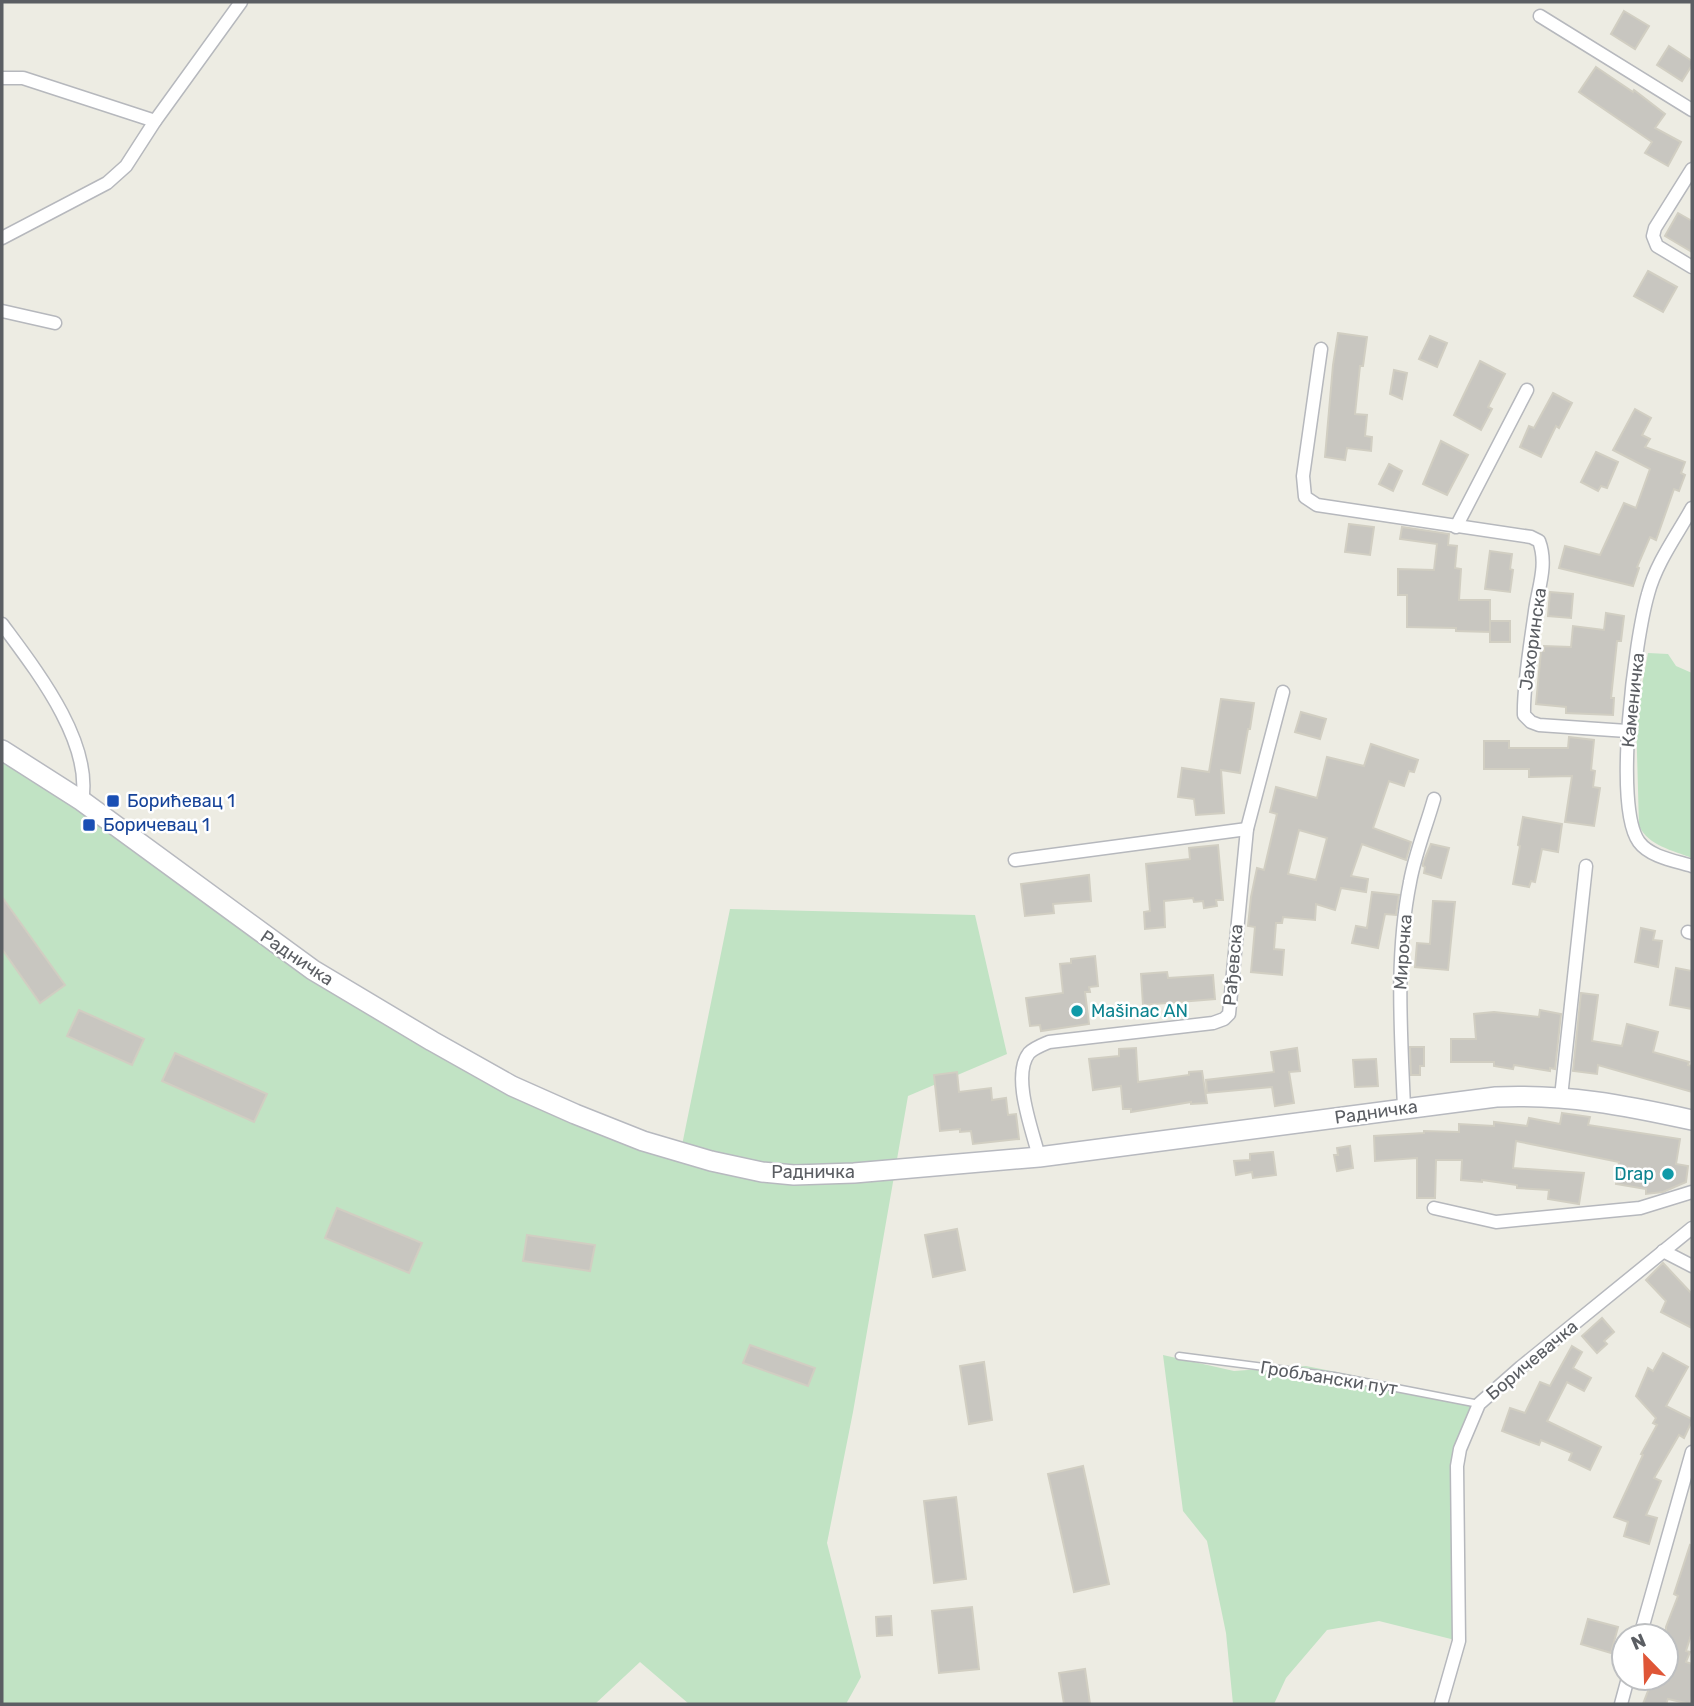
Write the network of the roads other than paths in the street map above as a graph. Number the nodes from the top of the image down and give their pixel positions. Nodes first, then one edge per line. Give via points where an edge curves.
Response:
1 (241, 2) edge
2 (1541, 16) dead end
3 (2, 78) edge
4 (1692, 110) edge
5 (155, 121) junction
6 (1692, 169) edge
7 (2, 238) edge
8 (1692, 267) edge
9 (2, 311) edge
10 (55, 323) dead end
11 (1321, 349) dead end
12 (1527, 390) dead end
13 (1692, 508) edge
14 (1456, 527) junction
15 (2, 624) edge
16 (1283, 692) dead end
17 (1627, 731) junction
18 (2, 750) edge
19 (1434, 799) dead end
20 (82, 801) junction
21 (1247, 829) junction
22 (1015, 860) dead end
23 (1586, 866) dead end
24 (1692, 866) edge
25 (1561, 1097) junction
26 (1404, 1108) junction
27 (1692, 1120) edge
28 (1039, 1157) junction
29 (1692, 1192) edge
30 (1434, 1209) dead end
31 (1692, 1228) edge
32 (1663, 1251) junction
33 (1692, 1266) edge
34 (1179, 1356) dead end
35 (1479, 1404) junction
36 (1692, 1452) edge
37 (1644, 1622) edge
38 (1441, 1704) edge

1 - 5 street
2 - 4 street
3 - 5 street via 23,78
5 - 7 street via 126,166 107,183
6 - 8 street via 1653,236 1657,246
9 - 10 street
11 - 14 street, Јахоринска via 1303,476 1305,496 1317,505
12 - 14 street
13 - 17 street, Каменичка via 1648,591
14 - 17 street, Јахоринска via 1531,537 1541,546 1544,555 1524,709 1528,720 1539,725
15 - 20 street via 39,674 72,734 85,775
16 - 21 street, Рађевска
17 - 24 street, Каменичка via 1632,829 1646,850
18 - 20 street, Радничка
19 - 26 street, Мирочка via 1412,874 1405,919 1400,1003
20 - 28 street, Радничка via 339,986 512,1086 611,1130 711,1161 794,1175
21 - 22 street
21 - 28 street, Рађевска via 1229,1014 1213,1023 1049,1042 1028,1054 1023,1077 1026,1108
23 - 25 street
25 - 26 street, Радничка via 1496,1097
25 - 27 street, Радничка
26 - 28 street, Радничка
29 - 30 street via 1640,1208 1496,1222
31 - 32 street, Боричевачка
32 - 33 street
32 - 35 street, Боричевачка
34 - 35 lane, Гробљански пут via 1334,1376
35 - 38 street, Боричевачка via 1457,1466 1459,1641
36 - 37 street

